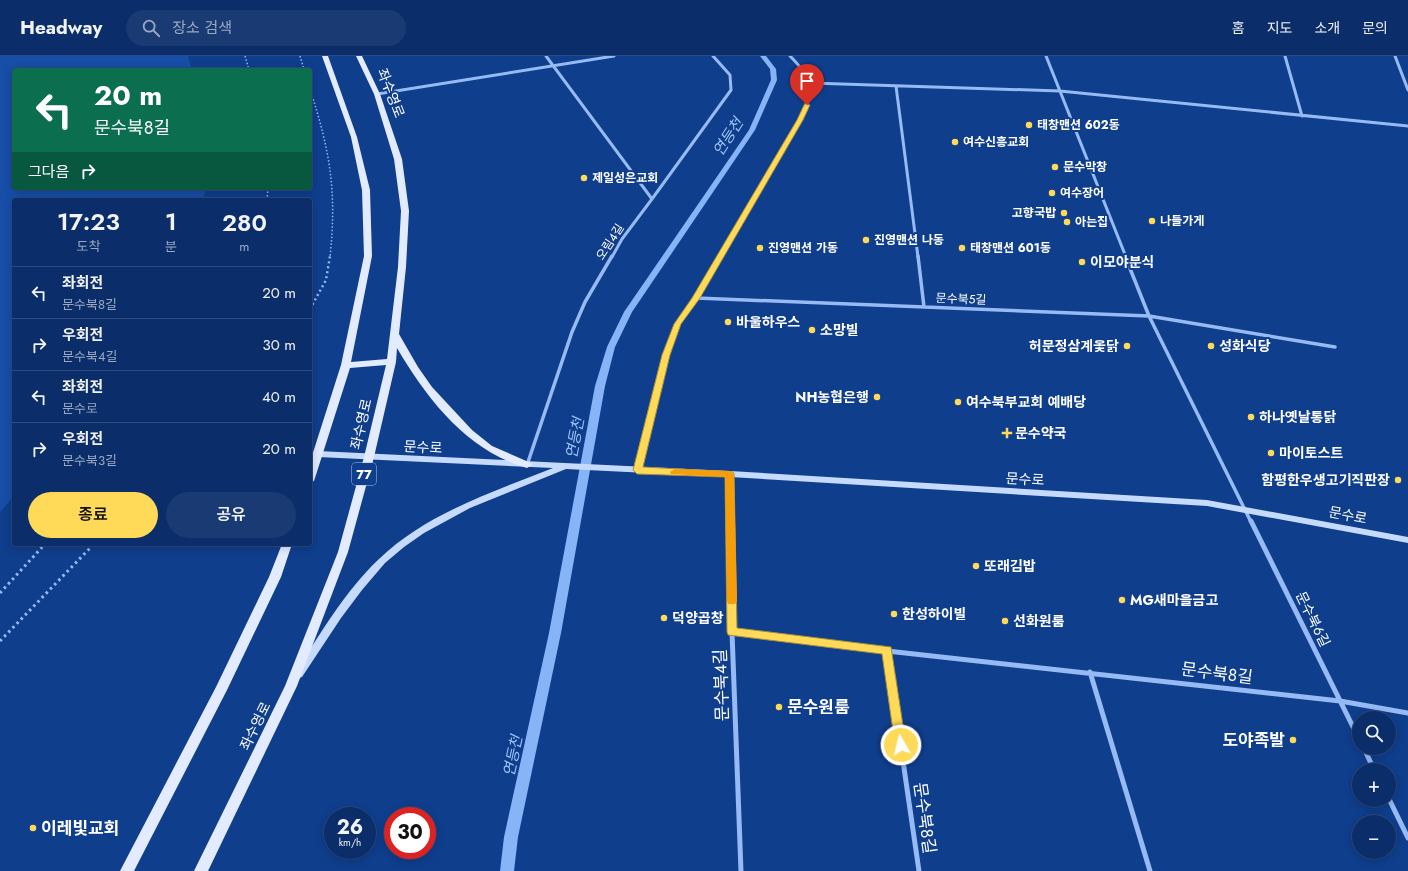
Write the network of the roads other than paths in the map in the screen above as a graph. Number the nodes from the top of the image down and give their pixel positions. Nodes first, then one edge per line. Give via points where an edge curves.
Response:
1 (325, 56) edge
2 (359, 56) edge
3 (546, 56) edge
4 (614, 56) edge
5 (713, 56) edge
6 (790, 56) edge
7 (1046, 56) edge
8 (1285, 56) edge
9 (1395, 56) edge
10 (554, 66) junction
11 (811, 83) junction
12 (896, 86) junction
13 (1408, 90) edge
14 (1060, 91) junction
15 (377, 94) junction
16 (1302, 116) junction
17 (1408, 126) edge
18 (652, 199) junction
19 (696, 298) junction
20 (924, 307) junction
21 (1150, 316) junction
22 (394, 334) junction
23 (1335, 347) dead end
24 (391, 362) junction
25 (346, 365) junction
26 (318, 454) junction
27 (369, 457) junction
28 (527, 465) junction
29 (565, 467) junction
30 (637, 470) junction
31 (312, 472) edge
32 (730, 474) junction
33 (1244, 509) junction
34 (1408, 540) edge
35 (286, 546) edge
36 (732, 632) junction
37 (887, 651) junction
38 (1090, 672) junction
39 (291, 686) junction
40 (1340, 701) junction
41 (1408, 713) edge
42 (1352, 725) edge
43 (1392, 807) edge
44 (1408, 838) edge
45 (127, 871) edge
46 (201, 871) edge
47 (741, 871) edge
48 (919, 871) edge
49 (1150, 871) edge

1 - 25 main road via 354,137 366,190 368,256
2 - 15 main road, 좌수영로 / 77
3 - 10 street
4 - 10 street
5 - 18 street, 오림4길 via 730,75 731,90
6 - 11 street via 807,73
7 - 14 street
8 - 16 street
9 - 13 street
10 - 15 street
10 - 18 street
11 - 12 street
11 - 19 street via 811,96 800,120
12 - 14 street
12 - 20 street, 문수북5길
14 - 16 street
14 - 21 street
15 - 22 main road, 좌수영로 / 77 via 398,159 405,211
16 - 17 street
18 - 28 street, 오림4길 via 622,239 585,302 572,332
19 - 20 street
19 - 30 street via 671,339
20 - 21 street, 문수북5길
21 - 23 street, 문수북5길
21 - 33 street
22 - 24 main road, 좌수영로 / 77
22 - 28 main road via 420,378 434,396 477,440 499,454
24 - 25 main road
24 - 27 main road, 좌수영로 / 77
25 - 26 main road
26 - 27 street, 문수로
26 - 31 main road
27 - 28 street, 문수로
27 - 39 main road, 좌수영로 / 77 via 343,552
28 - 29 street, 문수로
29 - 30 street, 문수로
29 - 39 street via 465,508 406,541 363,581
30 - 32 street, 문수로
32 - 33 street, 문수로 via 1207,503
32 - 36 street, 문수북4길
33 - 34 street, 문수로
33 - 40 street, 문수북6길
35 - 45 main road via 275,577 224,683
36 - 37 street, 문수북8길
36 - 47 street, 문수북4길
37 - 38 street, 문수북8길
37 - 48 street, 문수북8길
38 - 40 street, 문수북8길
38 - 49 street
39 - 46 main road, 좌수영로 / 77
40 - 41 street, 문수북8길
40 - 42 street, 문수북6길
43 - 44 street

